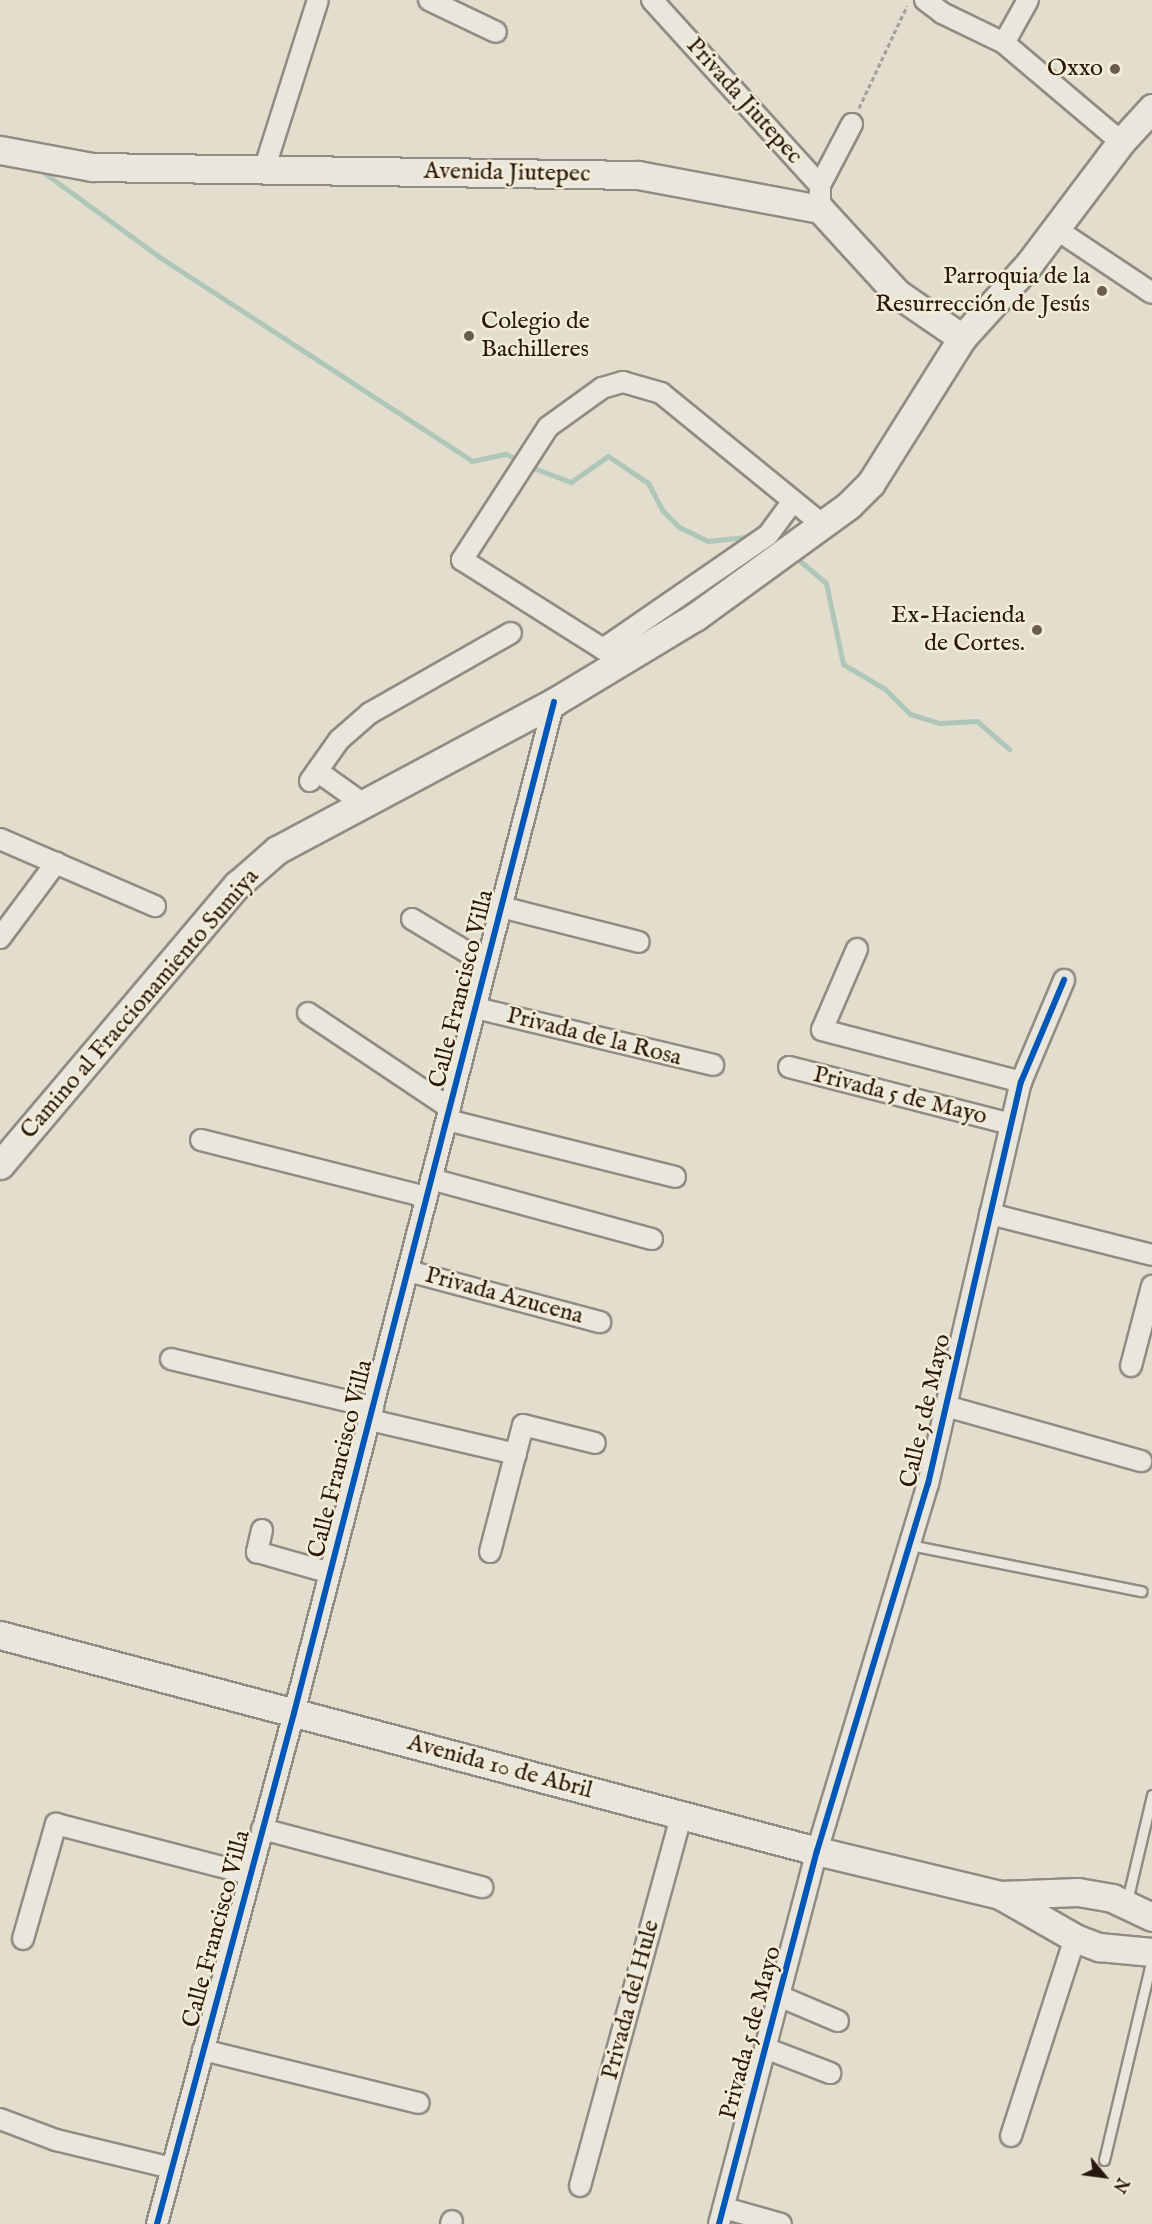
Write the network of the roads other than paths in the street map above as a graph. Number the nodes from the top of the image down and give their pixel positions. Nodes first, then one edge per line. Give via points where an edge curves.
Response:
1 (318, 0) edge
2 (429, 0) edge
3 (652, 0) edge
4 (925, 0) edge
5 (1028, 0) edge
6 (496, 32) dead end
7 (1004, 43) junction
8 (1152, 108) edge
9 (852, 124) road end
10 (0, 140) edge
11 (1121, 142) junction
12 (11, 153) edge
13 (264, 170) junction
14 (820, 197) junction
15 (1056, 229) junction
16 (1152, 293) edge
17 (962, 338) junction
18 (793, 501) junction
19 (823, 525) junction
20 (511, 633) dead end
21 (554, 702) junction
22 (362, 803) junction
23 (0, 840) edge
24 (56, 863) junction
25 (155, 906) dead end
26 (501, 908) junction
27 (411, 919) dead end
28 (0, 938) edge
29 (639, 942) dead end
30 (857, 949) dead end
31 (487, 964) junction
32 (1064, 980) dead end
33 (476, 1008) junction
34 (308, 1013) dead end
35 (713, 1065) dead end
36 (789, 1067) dead end
37 (1021, 1082) junction
38 (448, 1114) junction
39 (1011, 1124) junction
40 (201, 1140) dead end
41 (0, 1165) edge
42 (675, 1177) dead end
43 (429, 1188) junction
44 (990, 1214) junction
45 (652, 1239) dead end
46 (1152, 1255) edge
47 (408, 1271) junction
48 (1152, 1286) edge
49 (600, 1322) dead end
50 (171, 1359) dead end
51 (1131, 1365) dead end
52 (946, 1406) junction
53 (371, 1414) junction
54 (596, 1443) dead end
55 (516, 1454) junction
56 (1141, 1461) dead end
57 (262, 1530) dead end
58 (910, 1545) junction
59 (490, 1552) dead end
60 (330, 1573) junction
61 (1141, 1591) dead end
62 (0, 1635) edge
63 (294, 1713) junction
64 (1152, 1795) edge
65 (682, 1814) junction
66 (262, 1829) junction
67 (817, 1851) junction
68 (250, 1874) junction
69 (482, 1887) dead end
70 (1078, 1892) junction
71 (1000, 1895) junction
72 (1139, 1911) edge
73 (1071, 1937) junction
74 (23, 1940) dead end
75 (1146, 1954) edge
76 (779, 1996) junction
77 (838, 2020) dead end
78 (765, 2048) junction
79 (203, 2050) junction
80 (830, 2073) dead end
81 (419, 2103) dead end
82 (0, 2119) edge
83 (1011, 2136) dead end
84 (1104, 2160) dead end
85 (172, 2168) junction
86 (580, 2186) dead end
87 (722, 2216) edge
88 (157, 2224) edge
89 (781, 2224) edge

1 - 13 street
2 - 6 street
3 - 14 street, Privada Jiutepec
4 - 7 street via 942,13
5 - 7 street
7 - 11 street
8 - 11 street, Camino al Fraccionamiento Sumiya
9 - 14 street
10 - 12 street
11 - 15 street, Camino al Fraccionamiento Sumiya
12 - 13 street, Avenida Jiutepec via 92,167
13 - 14 street, Avenida Jiutepec via 638,175
14 - 17 street via 898,294
15 - 16 street
15 - 17 street, Camino al Fraccionamiento Sumiya
17 - 19 street, Camino al Fraccionamiento Sumiya via 872,483
18 - 18 street via 768,536 603,648 462,560 548,427 602,388 623,382 661,393
18 - 19 street
19 - 21 street, Camino al Fraccionamiento Sumiya via 695,617
20 - 22 street via 370,713 339,740 313,776
21 - 22 street, Camino al Fraccionamiento Sumiya
21 - 26 street, Calle Francisco Villa
22 - 41 street, Camino al Fraccionamiento Sumiya via 277,850 237,885
23 - 24 street
24 - 25 street
24 - 28 street
26 - 29 street
26 - 31 street, Calle Francisco Villa
27 - 31 street
30 - 37 street, Privada 5 de Mayo via 822,1030
31 - 33 street, Calle Francisco Villa
32 - 37 street, Calle 5 de Mayo
33 - 35 street, Privada de la Rosa
33 - 38 street, Calle Francisco Villa
34 - 38 street
36 - 39 street, Privada 5 de Mayo
37 - 39 street, Calle 5 de Mayo
38 - 42 street
38 - 43 street, Calle Francisco Villa
39 - 44 street, Calle 5 de Mayo
40 - 43 street
43 - 45 street
43 - 47 street, Calle Francisco Villa
44 - 46 street
44 - 52 street, Calle 5 de Mayo
47 - 49 street, Privada Azucena
47 - 53 street, Calle Francisco Villa
48 - 51 street
50 - 53 street
52 - 56 street
52 - 58 street, Calle 5 de Mayo
53 - 55 street
53 - 60 street, Calle Francisco Villa
54 - 55 street via 523,1425
55 - 59 street
57 - 60 street via 257,1552
58 - 61 lane
58 - 67 street, Calle 5 de Mayo
60 - 63 street, Calle Francisco Villa
62 - 63 street, Avenida 10 de Abril
63 - 65 street, Avenida 10 de Abril
63 - 66 street, Calle Francisco Villa
64 - 72 lane
65 - 67 street, Avenida 10 de Abril
65 - 86 street, Privada del Hule
66 - 68 street, Calle Francisco Villa
66 - 69 street
67 - 71 street, Avenida 10 de Abril
67 - 76 street, Privada 5 de Mayo
68 - 74 street via 56,1824
68 - 79 street, Calle Francisco Villa
70 - 71 street, Avenida 10 de Abril
70 - 72 street, Avenida 10 de Abril
70 - 73 street via 1067,1913
71 - 73 street, Avenida 10 de Abril
72 - 75 street
73 - 75 street, Avenida 10 de Abril
73 - 83 street
75 - 84 lane
76 - 77 street
76 - 78 street, Privada 5 de Mayo
78 - 80 street
78 - 87 street, Privada 5 de Mayo
79 - 81 street
79 - 85 street, Calle Francisco Villa
82 - 85 street via 56,2140
85 - 88 street, Calle Francisco Villa
87 - 89 street

